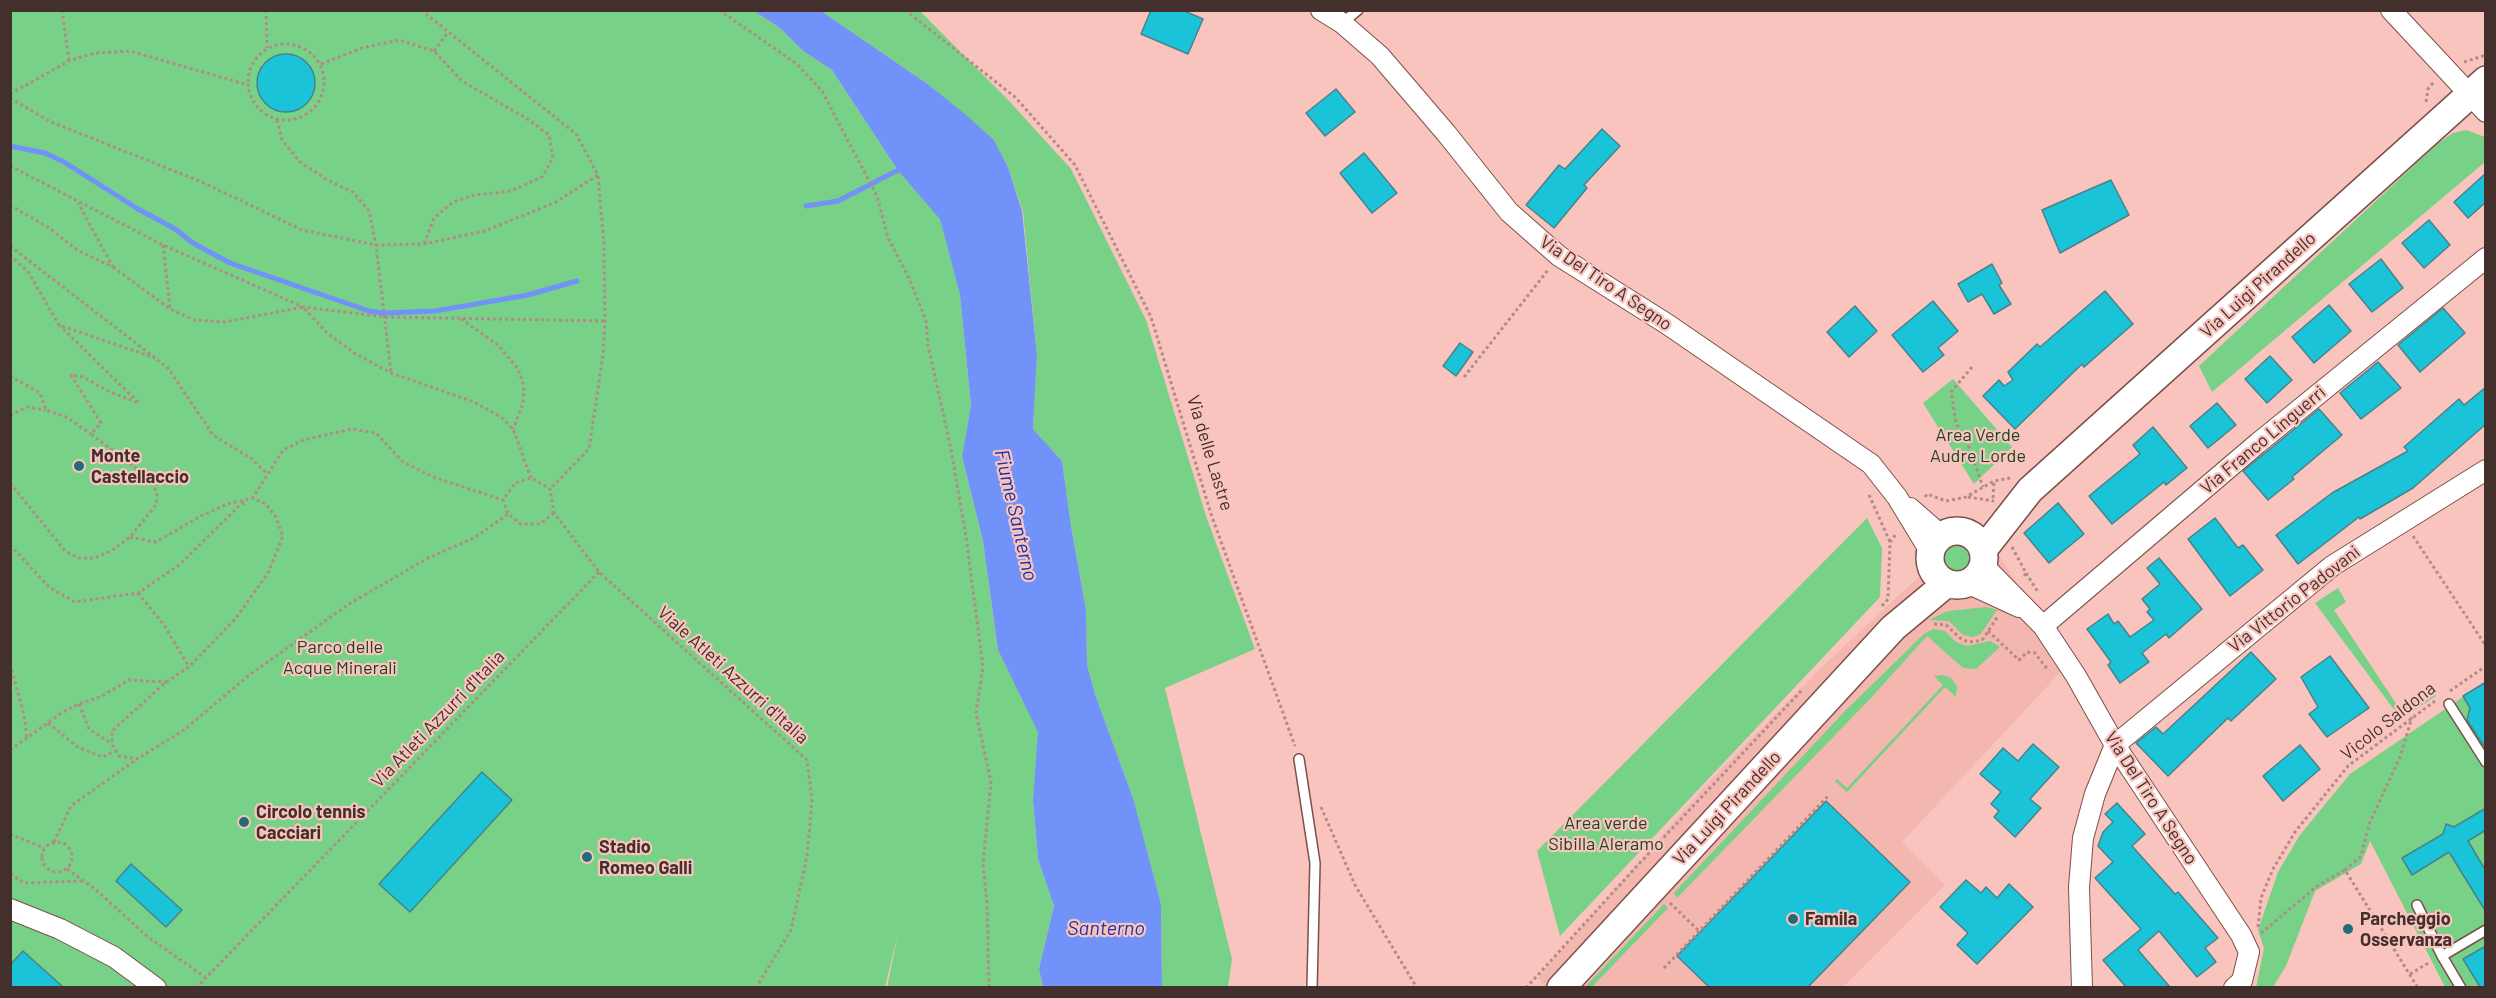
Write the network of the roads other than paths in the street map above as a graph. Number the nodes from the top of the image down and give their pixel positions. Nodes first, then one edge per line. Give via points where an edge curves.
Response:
1 (1321, 10) edge
2 (1358, 10) edge
3 (2391, 10) edge
4 (1342, 23) junction
5 (2480, 95) edge
6 (2486, 258) edge
7 (2486, 470) edge
8 (1956, 559) junction
9 (2037, 619) junction
10 (2449, 704) dead end
11 (2115, 745) junction
12 (1299, 759) road end
13 (2486, 762) edge
14 (2417, 905) dead end
15 (10, 909) edge
16 (2486, 930) edge
17 (2442, 956) junction
18 (156, 987) edge
19 (1312, 987) edge
20 (1561, 987) edge
21 (2082, 987) edge
22 (2234, 987) edge
23 (2461, 987) edge

1 - 4 street, Via Del Tiro A Segno
2 - 4 lane
3 - 5 street
4 - 8 street, Via Del Tiro A Segno via 1380,56 1509,212 1559,256 1667,324 1871,464
5 - 8 street, Via Luigi Pirandello
6 - 9 street, Via Franco Linguerri
7 - 11 street, Via Vittorio Padovani via 2332,566
8 - 9 street, Via Del Tiro A Segno
8 - 9 street, Via Del Tiro A Segno via 2007,602
8 - 20 street, Via Luigi Pirandello
9 - 11 street, Via Del Tiro A Segno via 2076,676
10 - 13 lane
11 - 21 street via 2083,838 2079,887
11 - 22 street, Via Del Tiro A Segno via 2241,935 2249,952 2242,981
12 - 19 lane via 1315,863
14 - 17 lane
15 - 18 street via 114,957
16 - 17 lane
17 - 23 lane

